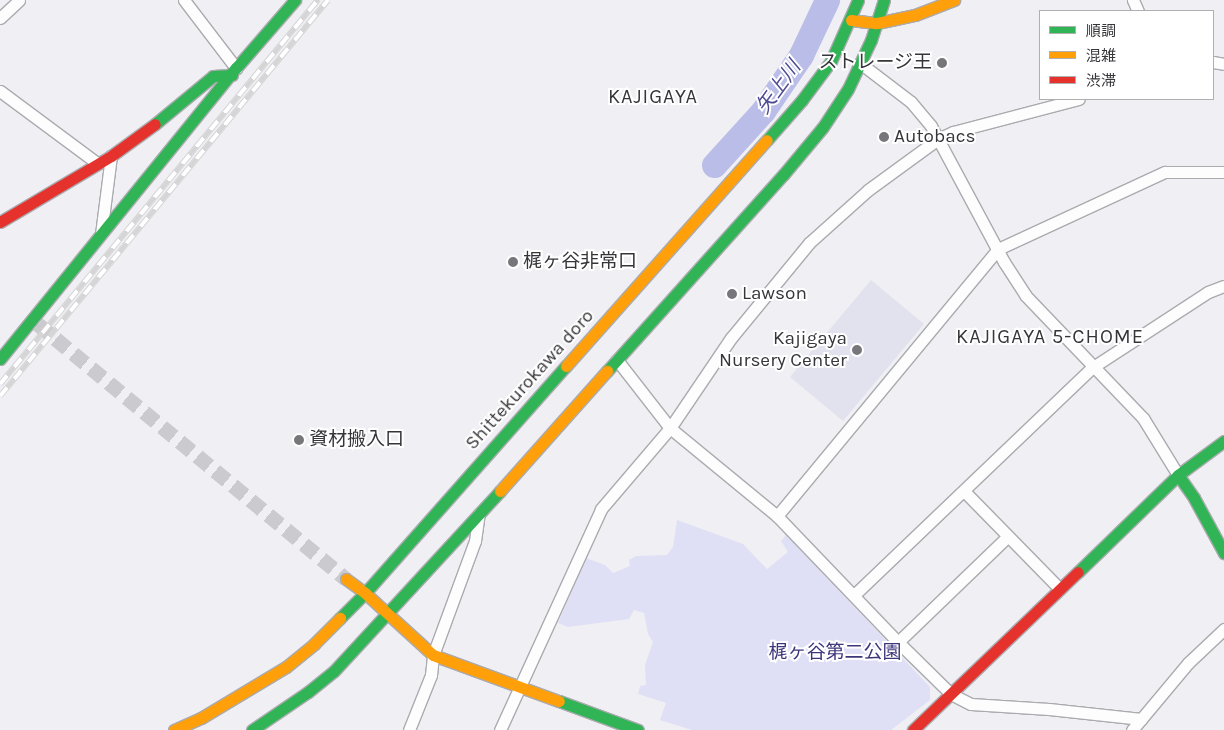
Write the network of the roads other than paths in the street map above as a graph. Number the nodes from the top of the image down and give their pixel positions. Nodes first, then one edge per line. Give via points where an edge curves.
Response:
1 (19, 0) edge
2 (184, 0) edge
3 (296, 0) edge
4 (858, 0) edge
5 (884, 0) edge
6 (954, 0) edge
7 (0, 18) edge
8 (851, 20) junction
9 (877, 24) junction
10 (860, 64) junction
11 (234, 72) junction
12 (0, 91) edge
13 (1075, 100) edge
14 (938, 139) junction
15 (110, 156) junction
16 (97, 163) junction
17 (1224, 172) edge
18 (0, 222) edge
19 (101, 237) junction
20 (998, 249) junction
21 (1224, 286) edge
22 (0, 359) edge
23 (617, 360) junction
24 (1093, 367) junction
25 (670, 428) junction
26 (1224, 441) edge
27 (1178, 475) junction
28 (964, 491) junction
29 (480, 513) junction
30 (777, 516) junction
31 (1007, 537) junction
32 (1224, 553) edge
33 (346, 579) tunnel mouth
34 (1059, 588) junction
35 (365, 593) junction
36 (854, 595) junction
37 (388, 614) junction
38 (1224, 629) edge
39 (898, 642) junction
40 (434, 655) junction
41 (518, 687) junction
42 (951, 694) junction
43 (1141, 719) junction
44 (174, 730) edge
45 (252, 730) edge
46 (409, 730) edge
47 (500, 730) edge
48 (638, 730) edge
49 (913, 730) edge
50 (1132, 730) edge

1 - 7 street
2 - 11 street
3 - 11 main road
4 - 8 main road, Shittekurokawa doro
5 - 9 main road
6 - 9 main road via 915,15
8 - 9 main road
8 - 35 main road, Shittekurokawa doro via 830,61 802,100
9 - 10 main road
10 - 14 street via 911,102
10 - 23 main road via 823,127
11 - 15 main road via 213,76
11 - 19 main road
12 - 16 street
13 - 14 street via 953,132
14 - 20 street
14 - 25 street via 868,190 809,242 731,338
15 - 16 main road
15 - 19 street
16 - 18 main road
17 - 20 street via 1165,172
19 - 22 main road via 35,322
20 - 24 street via 1026,296
20 - 30 street
21 - 24 street via 1208,292
23 - 25 street
23 - 29 main road
24 - 27 street via 1143,418
24 - 28 street
25 - 30 street
25 - 41 street via 601,509 530,668
26 - 27 main road
27 - 32 main road
27 - 34 main road
28 - 31 street
28 - 36 street
29 - 37 main road
29 - 40 street via 476,541
30 - 36 street
31 - 34 street
31 - 39 street
33 - 35 main road
34 - 42 main road
35 - 37 main road
35 - 44 main road, Shittekurokawa doro via 286,667 201,718
36 - 39 street
37 - 40 main road
37 - 45 main road via 334,671
38 - 43 street via 1188,664
39 - 42 street
40 - 41 main road
40 - 46 street via 431,675
41 - 47 street
41 - 48 main road
42 - 43 street via 971,704
42 - 49 main road
43 - 50 street

